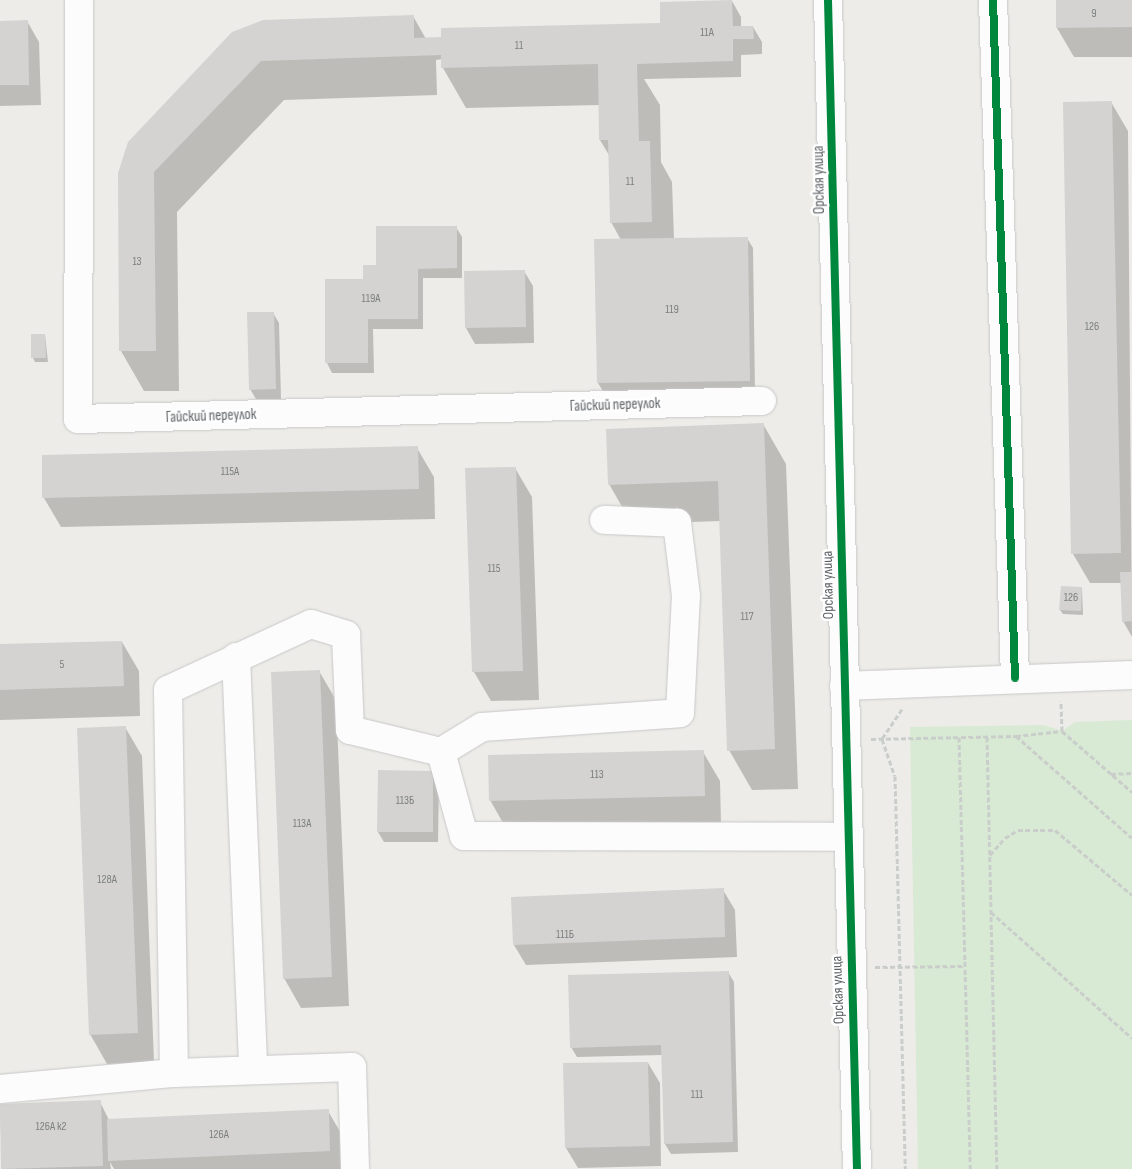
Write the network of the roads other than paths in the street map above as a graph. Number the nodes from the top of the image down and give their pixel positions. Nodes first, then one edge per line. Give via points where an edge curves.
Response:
1 (79, 0) edge
2 (828, 0) edge
3 (993, 0) edge
4 (762, 401) dead end
5 (604, 520) dead end
6 (236, 658) junction
7 (1132, 675) edge
8 (1015, 678) junction
9 (844, 686) junction
10 (442, 752) junction
11 (848, 837) junction
12 (253, 1070) junction
13 (174, 1073) junction
14 (0, 1089) edge
15 (355, 1169) edge
16 (857, 1169) edge

1 - 4 street, Гайский переулок via 78,419
2 - 9 street, Орская улица
3 - 8 street
5 - 10 street via 677,523 686,596 680,713 482,727
6 - 10 street via 311,624 346,635 350,730
6 - 12 street
6 - 13 street via 168,690
7 - 8 street
8 - 9 street
9 - 11 street, Орская улица
10 - 11 street via 464,836
11 - 16 street, Орская улица
12 - 13 street
12 - 15 street via 352,1067
13 - 14 street

